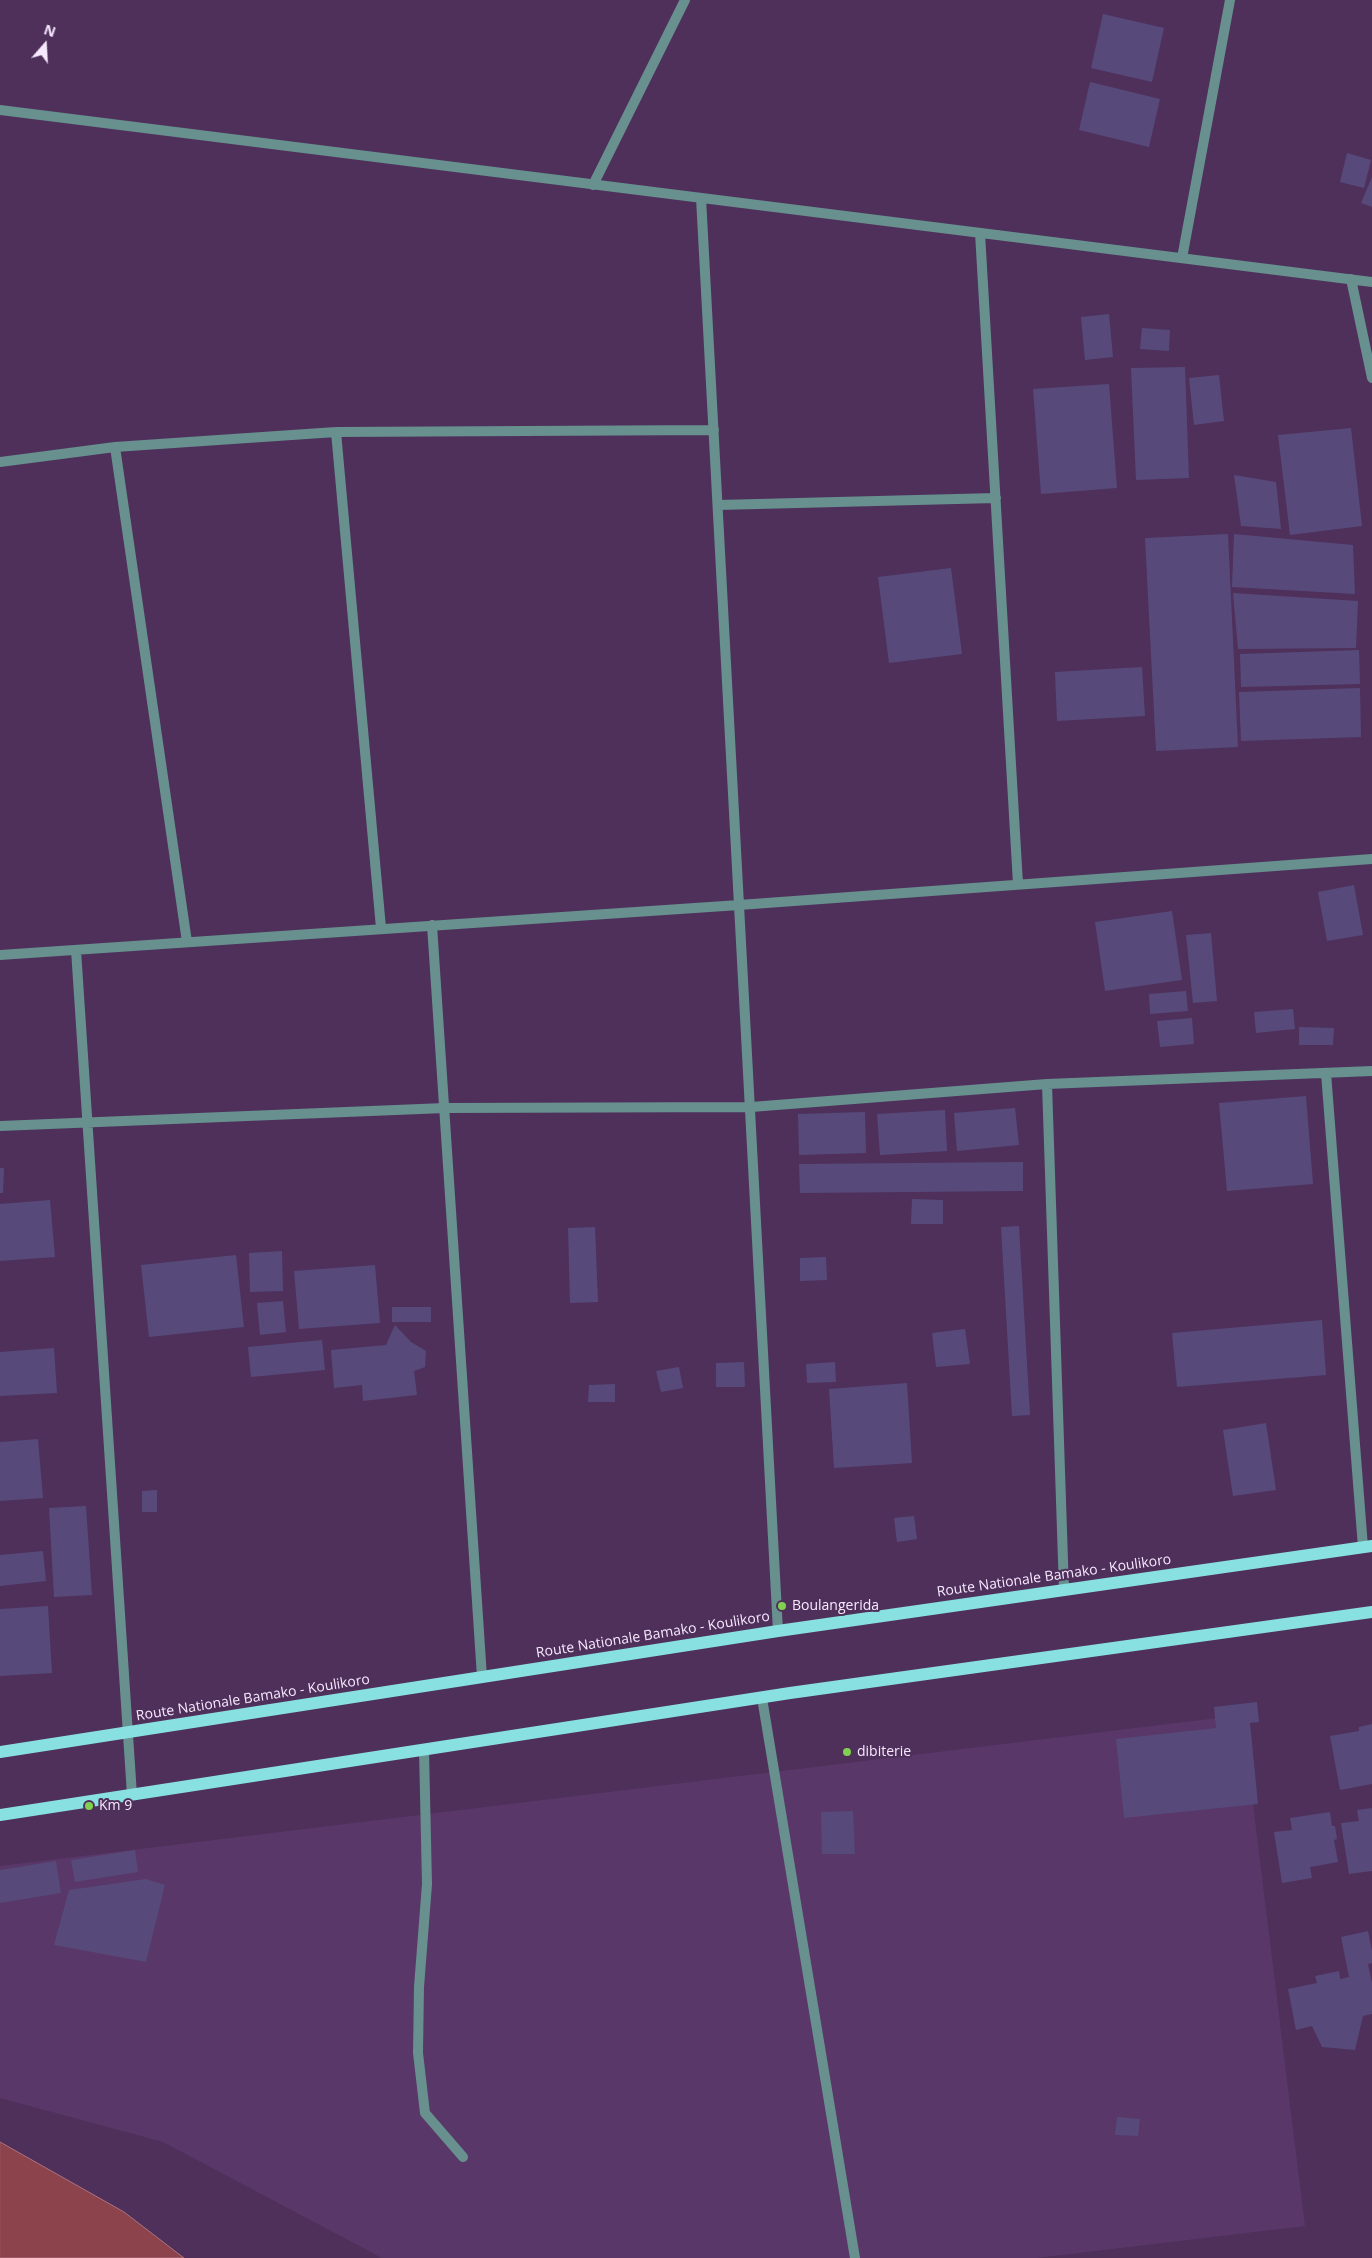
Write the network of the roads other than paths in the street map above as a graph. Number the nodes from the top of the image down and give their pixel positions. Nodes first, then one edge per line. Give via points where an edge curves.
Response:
1 (685, 0) edge
2 (1230, 0) edge
3 (0, 110) edge
4 (593, 185) junction
5 (701, 198) junction
6 (980, 233) junction
7 (1182, 258) junction
8 (1351, 279) junction
9 (1372, 282) edge
10 (1372, 378) edge
11 (714, 430) junction
12 (336, 432) junction
13 (115, 447) junction
14 (0, 462) edge
15 (996, 498) junction
16 (718, 505) junction
17 (1372, 859) edge
18 (1018, 884) junction
19 (740, 905) junction
20 (432, 925) junction
21 (381, 928) junction
22 (187, 942) junction
23 (76, 950) junction
24 (0, 955) edge
25 (1372, 1071) edge
26 (1326, 1073) junction
27 (1047, 1084) junction
28 (751, 1107) junction
29 (446, 1108) junction
30 (87, 1123) junction
31 (0, 1126) edge
32 (1367, 1547) edge
33 (1064, 1590) junction
34 (1372, 1612) edge
35 (778, 1630) junction
36 (482, 1676) junction
37 (762, 1698) junction
38 (128, 1733) junction
39 (424, 1750) junction
40 (0, 1752) edge
41 (132, 1795) junction
42 (0, 1815) edge
43 (463, 2157) dead end
44 (856, 2258) edge

1 - 4 street
2 - 7 street
3 - 4 street
4 - 5 street
5 - 6 street
5 - 11 street
6 - 7 street
6 - 15 street
7 - 8 street
8 - 9 street
8 - 10 street
11 - 12 street
11 - 16 street
12 - 13 street
12 - 21 street
13 - 14 street
13 - 22 street
15 - 16 street
15 - 18 street
16 - 19 street
17 - 18 street
18 - 19 street
19 - 20 street
19 - 28 street
20 - 21 street
20 - 29 street
21 - 22 street
22 - 23 street
23 - 24 street
23 - 30 street
25 - 26 street
26 - 27 street
26 - 32 street
27 - 28 street
27 - 33 street
28 - 29 street
28 - 35 street
29 - 30 street
29 - 36 street
30 - 31 street
30 - 38 street
32 - 33 main road, Route Nationale Bamako - Koulikoro
33 - 35 main road, Route Nationale Bamako - Koulikoro
34 - 37 main road
35 - 36 main road, Route Nationale Bamako - Koulikoro
36 - 38 main road, Route Nationale Bamako - Koulikoro
37 - 39 main road
37 - 44 street
38 - 40 main road, Route Nationale Bamako - Koulikoro
38 - 41 street
39 - 41 main road
39 - 43 street via 427,1884 419,1987 418,2053 426,2113
41 - 42 main road

